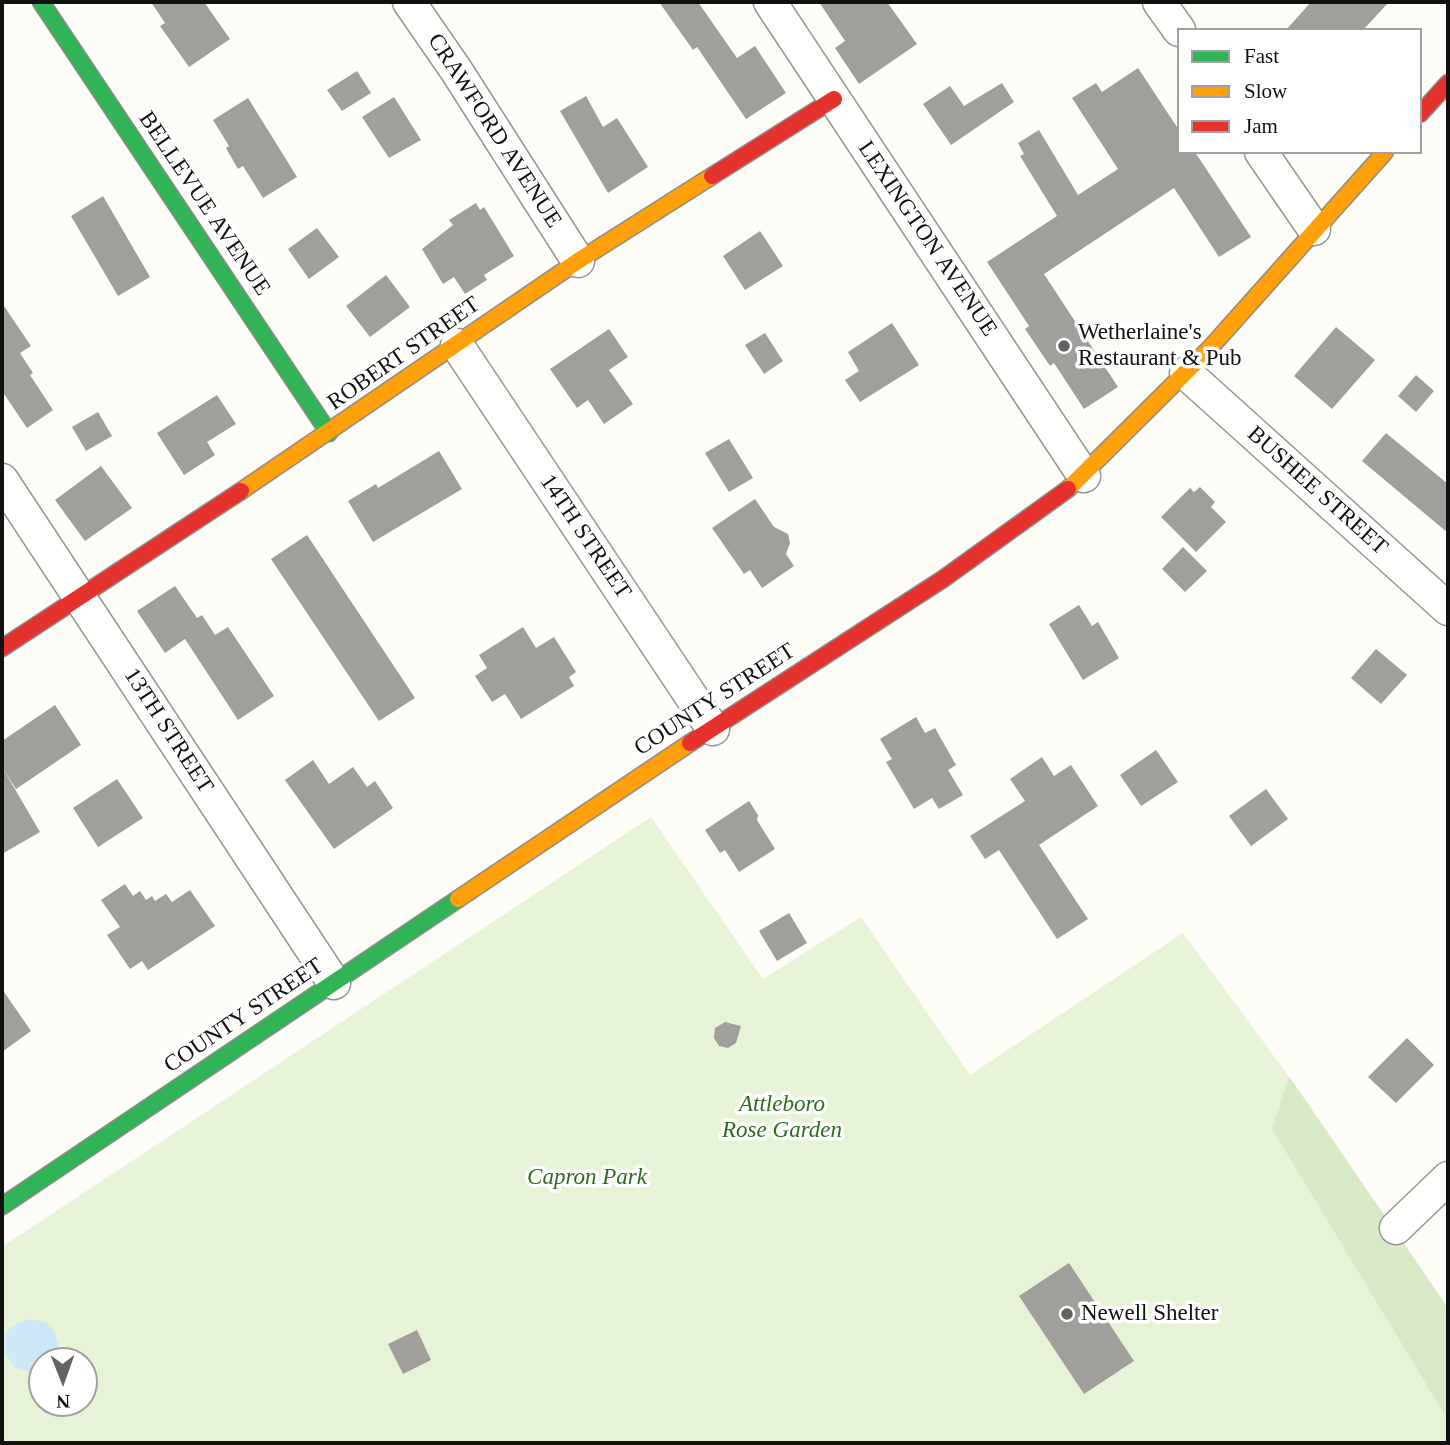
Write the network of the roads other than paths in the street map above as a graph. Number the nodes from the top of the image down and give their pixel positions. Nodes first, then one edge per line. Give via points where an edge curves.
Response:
1 (40, 2) edge
2 (409, 2) edge
3 (770, 2) edge
4 (1159, 2) edge
5 (1178, 28) edge
6 (1448, 83) edge
7 (834, 99) junction
8 (1422, 112) edge
9 (1262, 154) edge
10 (1383, 154) edge
11 (1314, 229) junction
12 (578, 261) junction
13 (457, 345) junction
14 (1185, 373) junction
15 (330, 433) junction
16 (1084, 476) junction
17 (2, 480) edge
18 (79, 596) junction
19 (1448, 609) edge
20 (2, 648) edge
21 (713, 729) junction
22 (334, 983) junction
23 (1448, 1178) edge
24 (2, 1206) edge
25 (1396, 1228) dead end

1 - 15 main road, BELLEVUE AVENUE
2 - 12 street, CRAWFORD AVENUE
3 - 7 street, LEXINGTON AVENUE
4 - 5 street
6 - 8 main road
7 - 12 main road, ROBERT STREET
7 - 16 street, LEXINGTON AVENUE
9 - 11 street
10 - 11 main road, COUNTY STREET
11 - 14 main road, COUNTY STREET
12 - 13 main road, ROBERT STREET
13 - 15 main road, ROBERT STREET
13 - 21 street, 14TH STREET
14 - 16 main road, COUNTY STREET
14 - 19 street, BUSHEE STREET
15 - 18 main road, ROBERT STREET
16 - 21 main road, COUNTY STREET via 943,579
17 - 18 street, 13TH STREET
18 - 20 main road, ROBERT STREET
18 - 22 street, 13TH STREET
21 - 22 main road, COUNTY STREET
22 - 24 main road, COUNTY STREET
23 - 25 street

